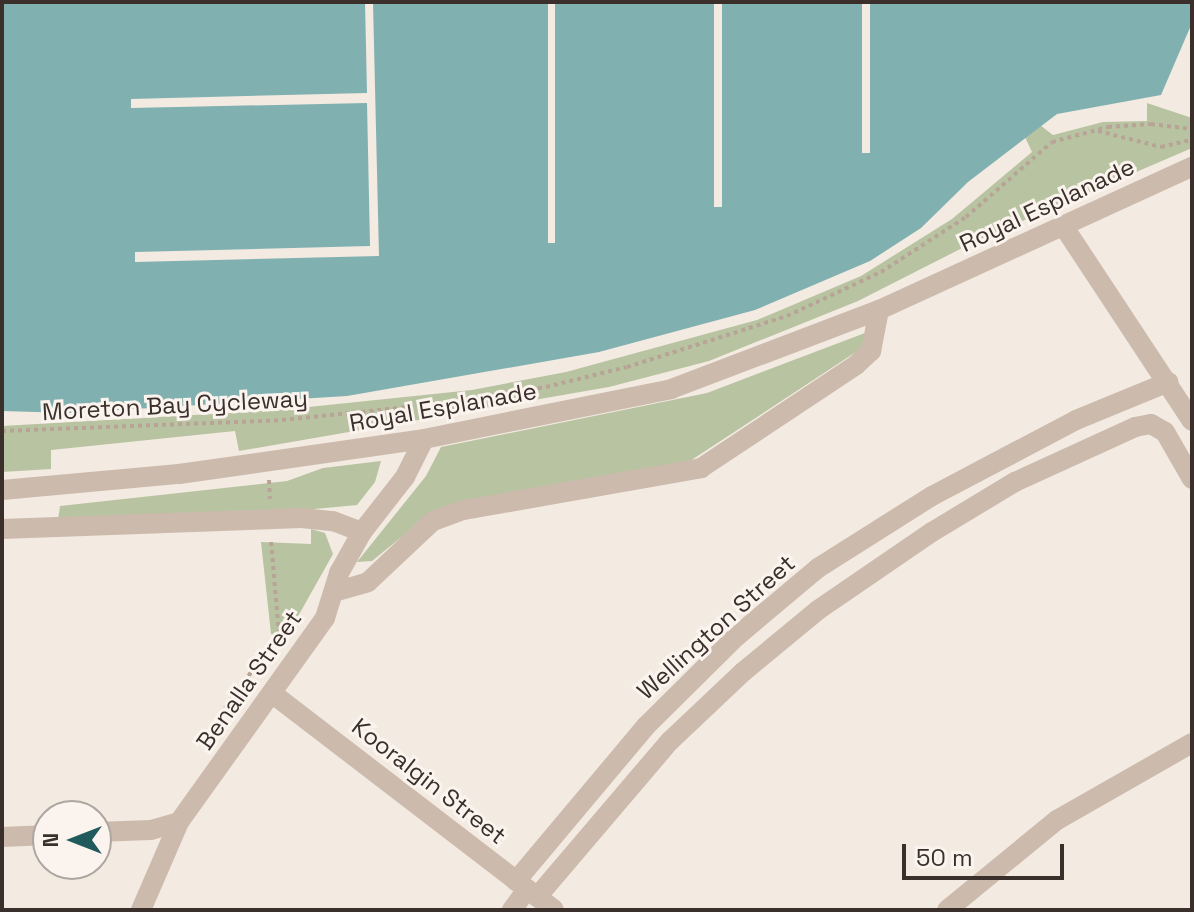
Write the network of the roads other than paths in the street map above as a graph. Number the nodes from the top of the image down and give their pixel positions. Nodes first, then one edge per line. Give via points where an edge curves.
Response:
1 (1192, 167) edge
2 (1064, 227) junction
3 (879, 310) junction
4 (1168, 382) junction
5 (1192, 421) edge
6 (424, 439) junction
7 (1192, 479) edge
8 (2, 490) edge
9 (2, 529) edge
10 (362, 532) junction
11 (334, 592) junction
12 (273, 694) junction
13 (1192, 743) edge
14 (179, 822) junction
15 (112, 831) edge
16 (32, 836) edge
17 (2, 837) edge
18 (527, 889) junction
19 (141, 910) edge
20 (512, 910) edge
21 (554, 910) edge
22 (947, 910) edge

1 - 2 street, Royal Esplanade
2 - 3 street, Royal Esplanade
2 - 4 street
3 - 6 street, Royal Esplanade via 671,389
3 - 11 street via 871,351 856,365 701,468 464,510 433,521 368,582
4 - 5 street
4 - 18 street, Wellington Street via 1076,420 932,496 818,568 737,636 646,726
6 - 8 street, Royal Esplanade via 269,462
6 - 10 street, Benalla Street via 405,477
7 - 18 street, Wellington Street via 1165,432 1151,424 1015,482 818,610 670,741
9 - 10 street via 271,520 333,521
10 - 11 street, Benalla Street
11 - 12 street, Benalla Street via 325,618
12 - 14 street, Benalla Street
12 - 18 street, Kooralgin Street
13 - 22 street via 1057,820
14 - 15 street via 151,830
14 - 19 street, Benalla Street
16 - 17 street
18 - 20 street, Wellington Street
18 - 21 street, Kooralgin Street

